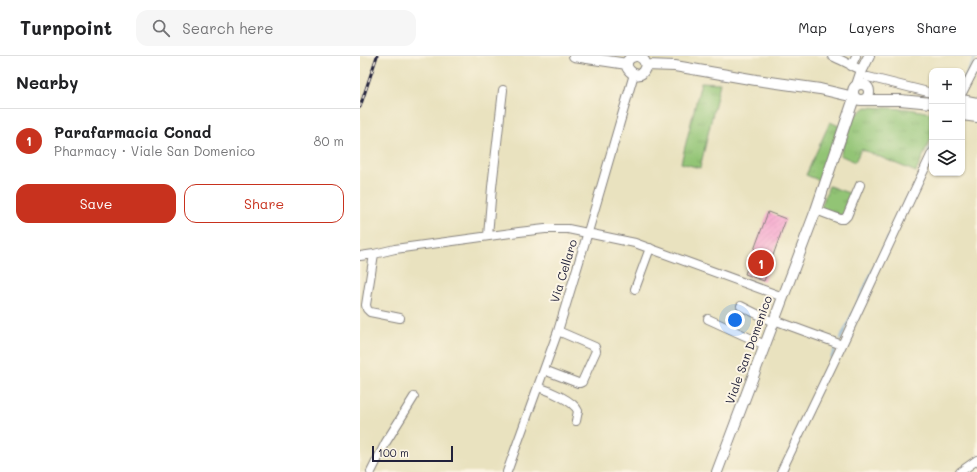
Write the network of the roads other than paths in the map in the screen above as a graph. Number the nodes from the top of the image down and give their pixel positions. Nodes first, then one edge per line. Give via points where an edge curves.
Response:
1 (574, 56) edge
2 (832, 56) edge
3 (856, 56) edge
4 (870, 56) edge
5 (640, 58) edge
6 (627, 64) junction
7 (977, 64) edge
8 (851, 66) junction
9 (634, 74) junction
10 (965, 87) edge
11 (861, 89) junction
12 (502, 90) dead end
13 (929, 93) edge
14 (965, 100) edge
15 (977, 102) edge
16 (929, 103) edge
17 (965, 108) edge
18 (977, 110) edge
19 (965, 116) edge
20 (977, 118) edge
21 (929, 159) edge
22 (860, 185) dead end
23 (816, 210) junction
24 (588, 232) junction
25 (488, 236) junction
26 (650, 248) junction
27 (374, 254) junction
28 (360, 256) edge
29 (635, 289) dead end
30 (783, 297) junction
31 (741, 306) dead end
32 (400, 318) dead end
33 (708, 318) dead end
34 (774, 321) junction
35 (558, 331) junction
36 (839, 344) junction
37 (765, 345) junction
38 (544, 370) junction
39 (538, 387) junction
40 (414, 397) dead end
41 (576, 421) dead end
42 (977, 460) edge
43 (371, 472) edge
44 (507, 472) edge
45 (717, 472) edge
46 (781, 472) edge
47 (960, 472) edge

1 - 6 main road
2 - 8 street
3 - 8 street
4 - 11 main road, Viale San Domenico
5 - 6 main road via 629,59
5 - 9 main road via 646,67 637,75
5 - 11 main road via 756,80 826,90
6 - 9 main road via 630,72
7 - 10 street
8 - 11 street
9 - 24 street, Via Cellaro
11 - 13 street
11 - 16 main road via 900,100
11 - 23 main road, Viale San Domenico via 845,124
12 - 25 street
14 - 15 street
17 - 18 main road
19 - 20 street
21 - 36 street
22 - 23 street via 844,219
23 - 30 main road, Viale San Domenico
24 - 25 street via 545,229
24 - 26 street
24 - 35 street, Via Cellaro
25 - 27 street
26 - 29 street
26 - 30 street
27 - 28 street
27 - 32 street via 366,309
30 - 34 main road, Viale San Domenico
31 - 34 street
33 - 37 street
34 - 36 street
34 - 37 main road, Viale San Domenico
35 - 38 street, Via Cellaro
35 - 38 street via 595,347 596,351 582,382 578,384
36 - 46 street
37 - 45 main road, Viale San Domenico
38 - 39 street, Via Cellaro
39 - 41 street via 576,406
39 - 44 street, Via Cellaro
40 - 43 street
42 - 47 street

